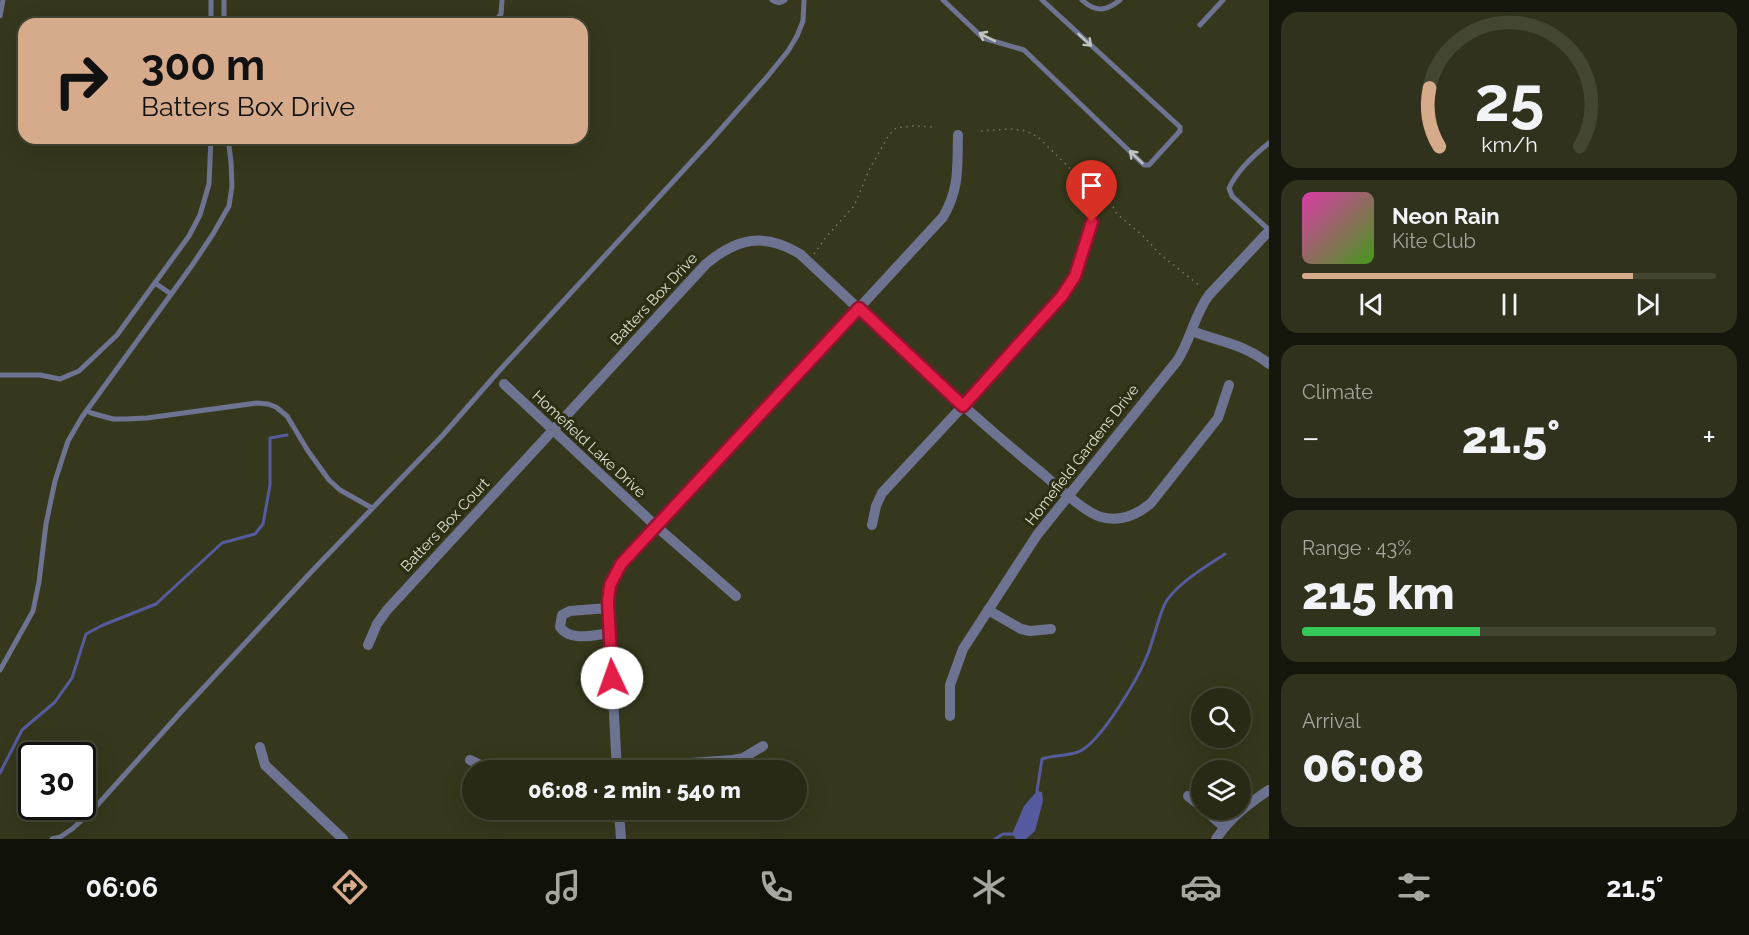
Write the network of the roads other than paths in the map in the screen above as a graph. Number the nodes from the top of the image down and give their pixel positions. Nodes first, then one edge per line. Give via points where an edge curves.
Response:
1 (3, 0) edge
2 (211, 0) edge
3 (224, 0) edge
4 (502, 0) edge
5 (772, 0) edge
6 (785, 0) edge
7 (804, 0) edge
8 (943, 0) edge
9 (1042, 0) edge
10 (1082, 0) edge
11 (1120, 0) edge
12 (1224, 0) edge
13 (0, 16) edge
14 (211, 18) edge
15 (224, 18) edge
16 (498, 18) edge
17 (1200, 26) dead end
18 (957, 135) dead end
19 (1269, 143) edge
20 (211, 144) edge
21 (229, 144) edge
22 (1092, 222) dead end
23 (1269, 231) edge
24 (155, 283) junction
25 (171, 294) junction
26 (859, 308) junction
27 (1192, 331) junction
28 (1269, 364) edge
29 (0, 375) edge
30 (504, 384) dead end
31 (1229, 386) dead end
32 (963, 406) junction
33 (87, 410) junction
34 (553, 431) junction
35 (1068, 495) junction
36 (372, 508) junction
37 (872, 525) dead end
38 (657, 527) junction
39 (736, 596) dead end
40 (608, 608) junction
41 (988, 610) junction
42 (1052, 629) dead end
43 (610, 633) junction
44 (368, 645) dead end
45 (0, 670) edge
46 (950, 716) dead end
47 (763, 746) dead end
48 (260, 747) dead end
49 (617, 760) edge
50 (733, 760) edge
51 (1269, 790) edge
52 (1188, 796) dead end
53 (1191, 799) edge
54 (620, 820) edge
55 (1216, 820) edge
56 (1224, 827) junction
57 (51, 839) edge
58 (343, 839) edge
59 (621, 839) edge
60 (1216, 839) edge

1 - 13 lane
2 - 14 lane
3 - 15 lane
4 - 16 lane
5 - 6 lane
7 - 36 lane via 803,21 797,36 767,77
9 -> 8 lane via 1180,127 1149,165 1144,165 1024,50 983,38
10 - 11 lane via 1099,9
12 - 17 lane
18 - 26 street via 956,186 943,217
19 - 23 lane via 1229,188 1232,196
20 - 24 lane via 209,184 200,215
21 - 25 lane via 232,186 229,206
22 - 32 street via 1075,276 1062,296
23 - 27 street, Homefield Gardens Drive via 1202,304
24 - 25 lane
24 - 29 lane via 117,335 80,371 60,379
25 - 33 lane
26 - 32 street, Batters Box Drive
26 - 34 street, Batters Box Drive via 788,247 752,241 734,245 706,264
26 - 38 street
27 - 28 street via 1242,346
27 - 35 street, Homefield Gardens Drive via 1177,361
30 - 34 street, Homefield Lake Drive
31 - 35 street, Batters Box Drive via 1213,426 1139,513 1113,519 1102,517
32 - 35 street, Batters Box Drive
32 - 37 street via 882,492
33 - 36 lane via 126,420 268,404 287,416 328,480
33 - 45 lane via 68,441 55,481 33,611
34 - 38 street, Homefield Lake Drive
34 - 44 street, Batters Box Court via 387,610
35 - 41 street, Homefield Gardens Drive
36 - 57 lane via 91,812 72,829
38 - 39 street, Homefield Lake Drive
38 - 40 street via 621,564 610,585
40 - 43 street
40 - 43 street via 570,611 562,615 560,627 572,636
41 - 42 street via 1021,629
41 - 46 street, Homefield Gardens Drive via 956,666 950,685
43 - 49 street
47 - 50 street
48 - 58 street via 265,765
51 - 56 street
52 - 53 street
54 - 59 street
55 - 56 street
56 - 60 street

